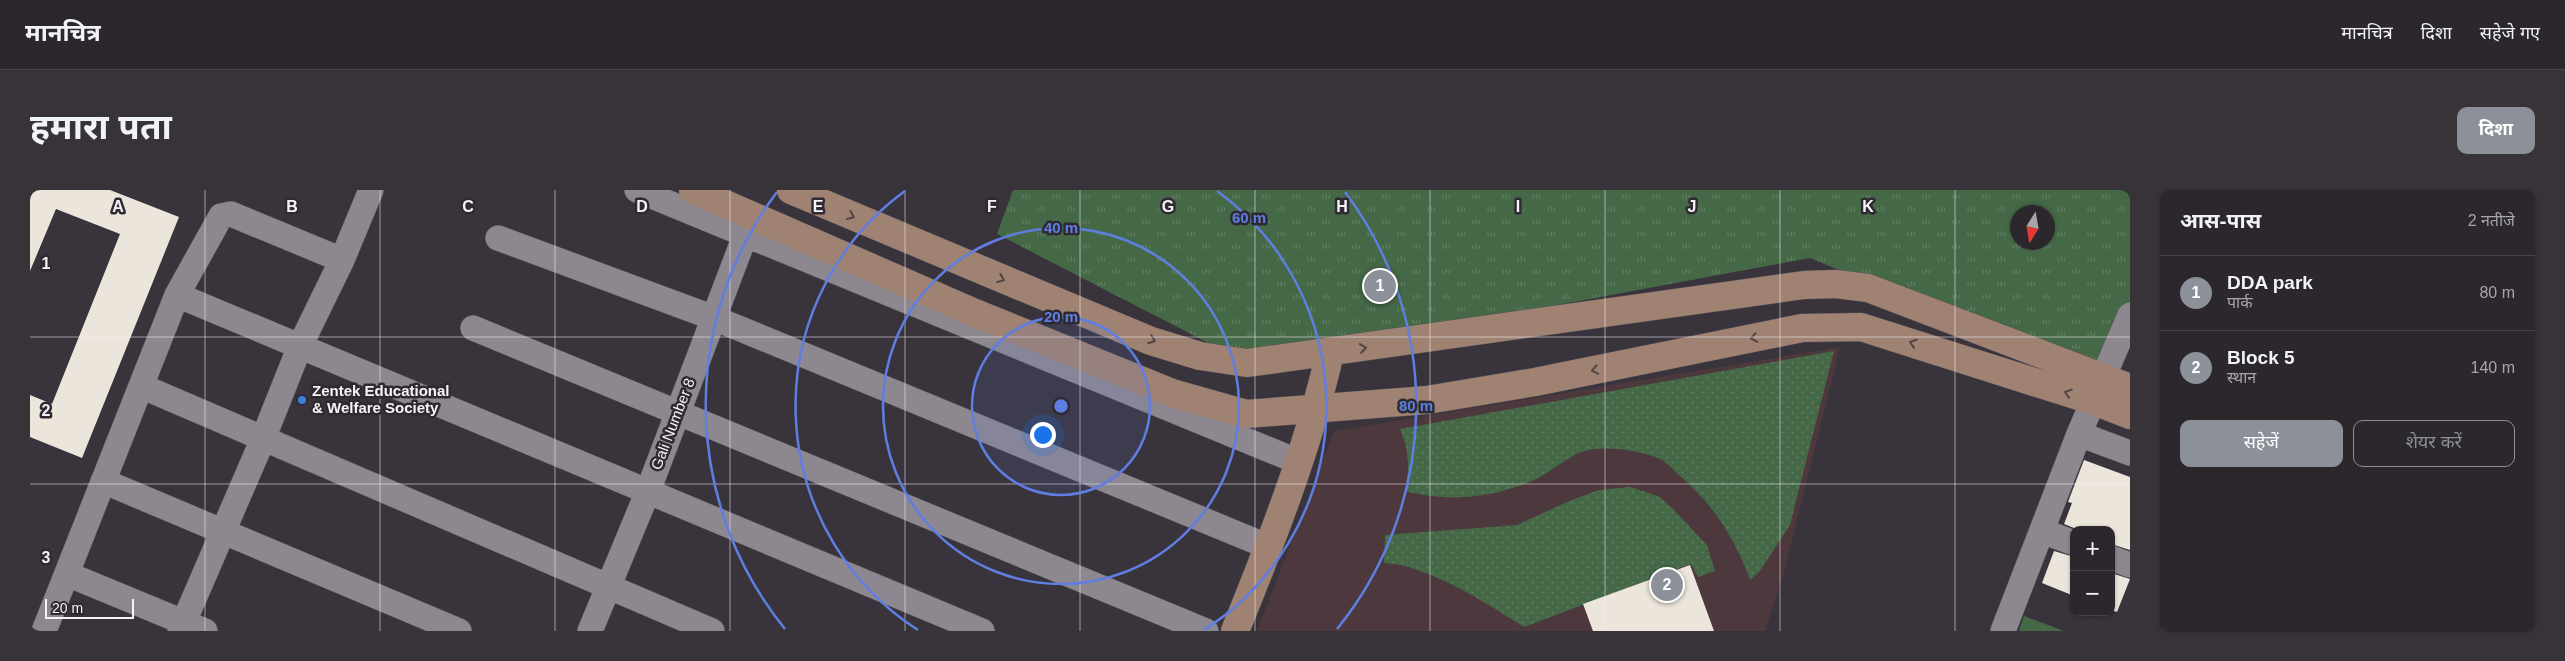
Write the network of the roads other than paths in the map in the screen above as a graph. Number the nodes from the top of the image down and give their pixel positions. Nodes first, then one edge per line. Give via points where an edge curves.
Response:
1 (371, 190) edge
2 (637, 190) edge
3 (693, 190) edge
4 (790, 190) edge
5 (749, 225) junction
6 (498, 238) dead end
7 (342, 260) junction
8 (177, 295) junction
9 (2130, 315) edge
10 (714, 318) junction
11 (473, 328) dead end
12 (300, 346) junction
13 (1330, 353) junction
14 (141, 386) junction
15 (2130, 388) edge
16 (2099, 390) junction
17 (1317, 409) junction
18 (677, 410) junction
19 (2130, 415) edge
20 (2079, 434) junction
21 (263, 439) junction
22 (2130, 453) edge
23 (1298, 462) junction
24 (103, 481) junction
25 (648, 491) junction
26 (222, 531) junction
27 (2042, 531) junction
28 (2070, 542) edge
29 (1269, 547) junction
30 (2115, 559) edge
31 (2130, 565) edge
32 (67, 574) junction
33 (609, 587) junction
34 (189, 628) edge
35 (44, 631) edge
36 (459, 631) edge
37 (590, 631) edge
38 (712, 631) edge
39 (982, 631) edge
40 (1206, 631) edge
41 (1236, 631) edge
42 (2003, 631) edge

1 - 7 street
2 - 5 street
3 - 5 street
4 -> 13 street via 1151,341 1200,356 1247,363
5 - 10 street, Gali Number 8
5 - 17 street via 1172,393 1246,414
5 - 23 street
6 - 10 street
7 - 8 street via 226,214 219,220
7 - 12 street
8 - 12 street
8 - 14 street
9 - 16 street
10 - 18 street, Gali Number 8
10 - 29 street
11 - 18 street
12 - 21 street
12 - 25 street
13 -> 16 street via 1804,285 1836,284 1868,288
13 - 17 street
14 - 21 street
14 - 24 street
15 - 16 street
16 -> 17 street via 1861,327 1802,328 1535,382 1427,400
16 - 19 street
16 - 20 street
17 - 23 street
18 - 25 street, Gali Number 8
18 - 40 street
20 - 22 street
20 - 27 street
21 - 26 street
21 - 33 street
23 - 29 street
24 - 26 street
24 - 32 street
25 - 33 street, Gali Number 8
25 - 39 street
26 - 34 street
26 - 36 street
27 - 28 street
27 - 42 street
29 - 41 street
30 - 31 street
32 - 34 street
32 - 35 street
33 - 37 street, Gali Number 8
33 - 38 street

